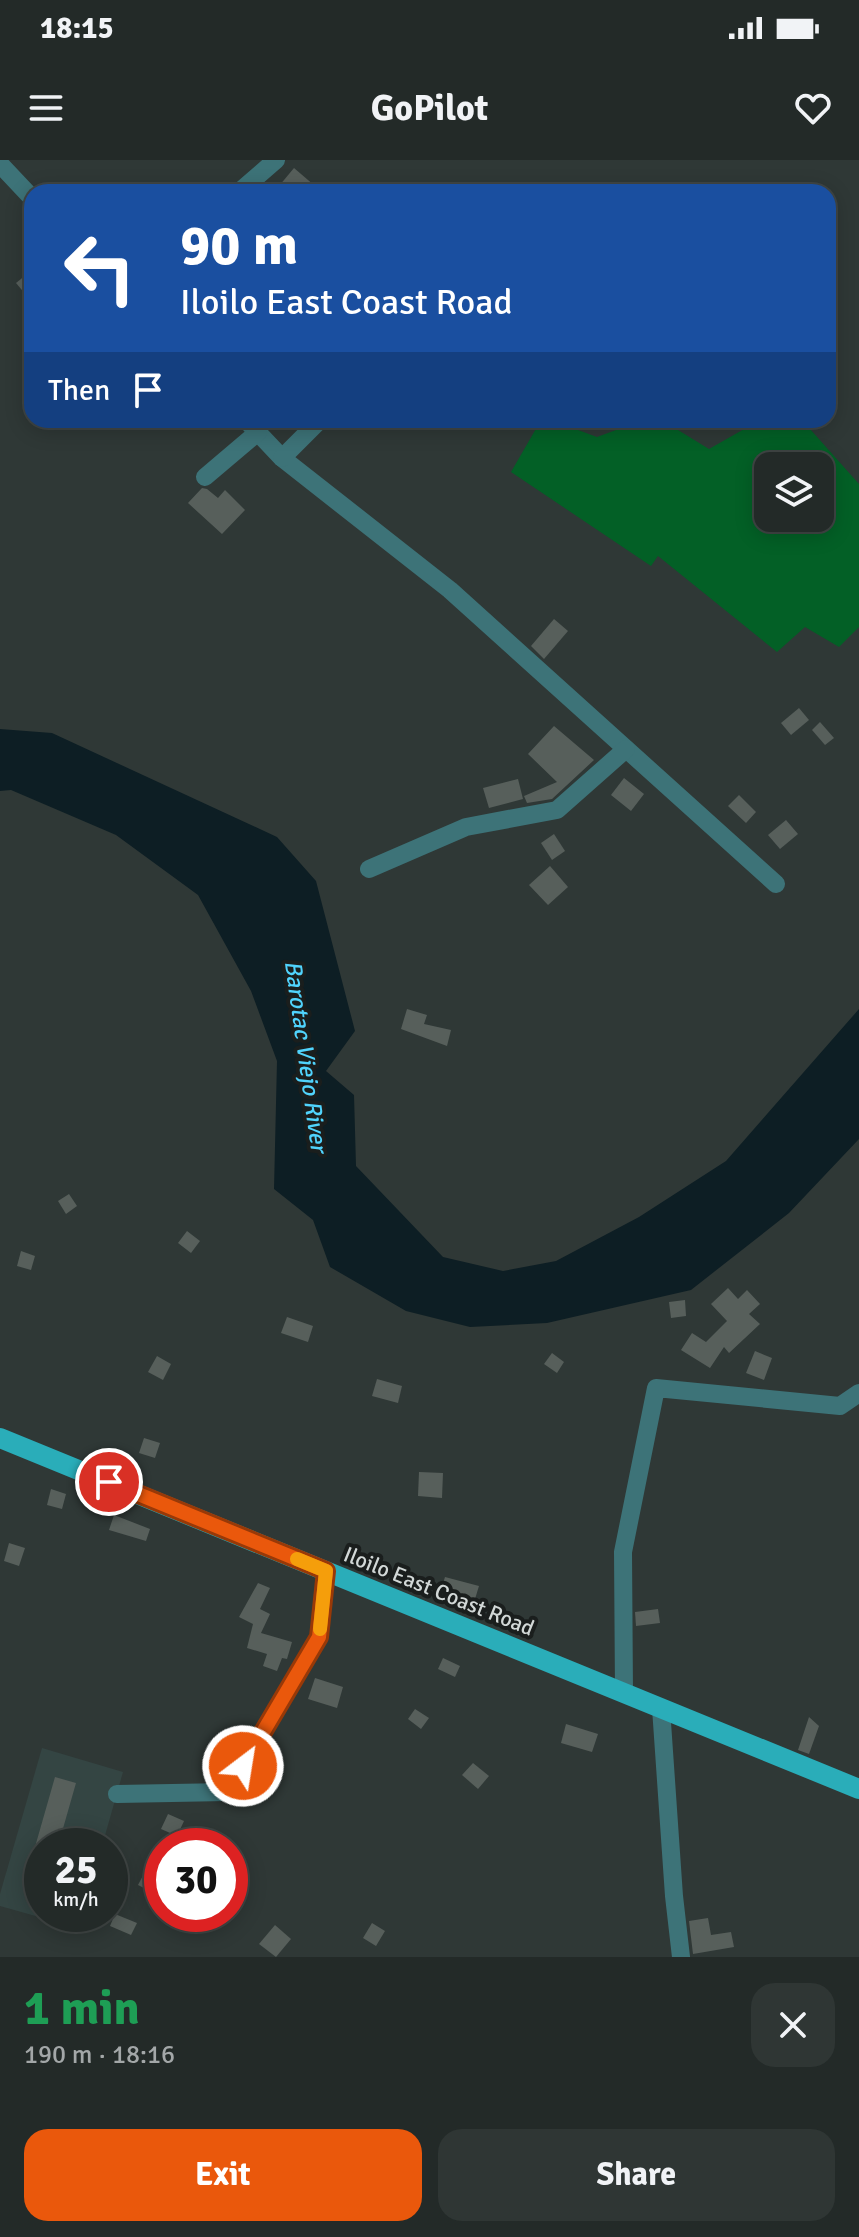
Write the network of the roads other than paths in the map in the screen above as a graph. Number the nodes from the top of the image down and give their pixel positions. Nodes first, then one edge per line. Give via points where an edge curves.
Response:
1 (276, 160) edge
2 (0, 164) edge
3 (248, 184) edge
4 (24, 190) edge
5 (250, 428) edge
6 (254, 428) edge
7 (312, 428) edge
8 (282, 458) junction
9 (205, 477) dead end
10 (626, 749) junction
11 (369, 869) dead end
12 (776, 884) dead end
13 (859, 1393) edge
14 (0, 1438) edge
15 (326, 1571) junction
16 (624, 1693) junction
17 (661, 1708) junction
18 (859, 1789) edge
19 (117, 1794) dead end
20 (681, 1957) edge

1 - 3 street
2 - 4 street
5 - 9 street
6 - 8 street
7 - 8 street
8 - 10 street via 450,590
10 - 11 street via 557,810 466,827
10 - 12 street
13 - 16 street via 840,1406 656,1388 623,1552
14 - 15 main road, Iloilo East Coast Road
15 - 16 main road, Iloilo East Coast Road
15 - 19 street via 319,1637 227,1792
16 - 17 main road, Iloilo East Coast Road
17 - 18 main road, Iloilo East Coast Road
17 - 20 street

